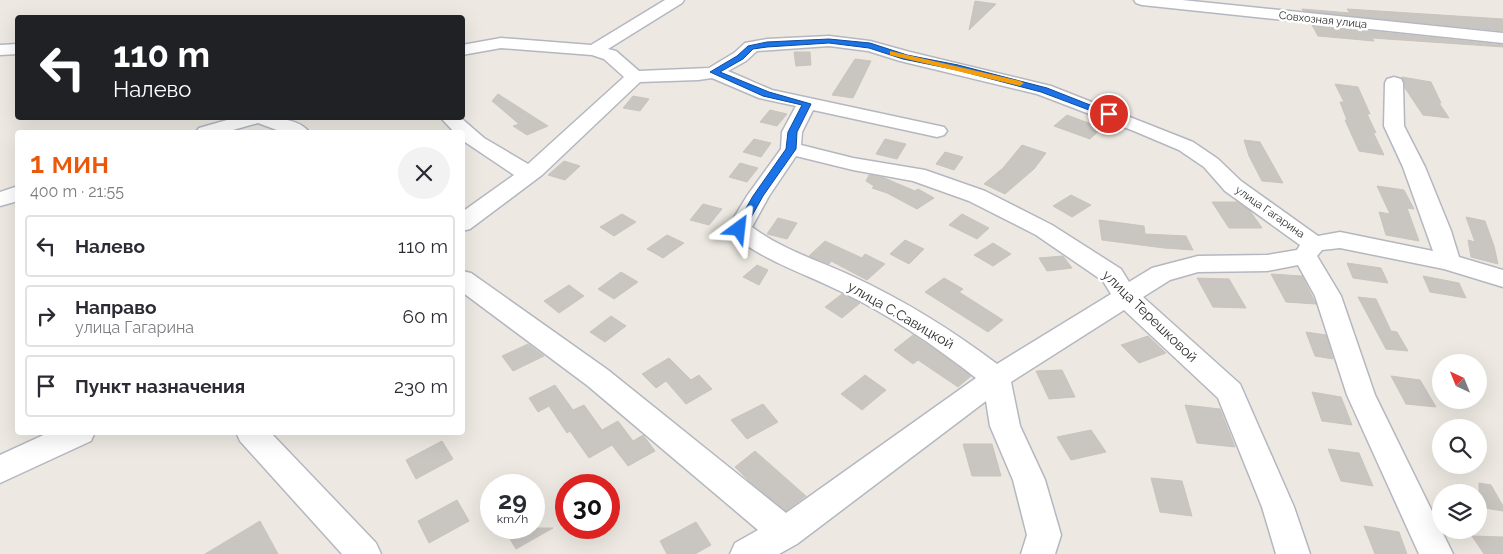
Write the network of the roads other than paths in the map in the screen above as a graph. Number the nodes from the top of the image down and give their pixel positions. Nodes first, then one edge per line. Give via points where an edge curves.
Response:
1 (676, 0) edge
2 (1142, 0) edge
3 (1503, 38) edge
4 (15, 49) edge
5 (465, 49) edge
6 (0, 50) edge
7 (594, 50) junction
8 (714, 72) junction
9 (635, 77) junction
10 (1394, 83) dead end
11 (807, 104) junction
12 (247, 120) edge
13 (268, 120) edge
14 (452, 120) edge
15 (213, 130) edge
16 (294, 130) edge
17 (464, 130) edge
18 (465, 131) edge
19 (937, 131) dead end
20 (791, 149) junction
21 (528, 174) junction
22 (15, 194) edge
23 (0, 199) edge
24 (465, 222) edge
25 (1310, 250) junction
26 (1448, 262) junction
27 (1503, 279) edge
28 (465, 281) edge
29 (1126, 297) junction
30 (996, 378) junction
31 (74, 435) edge
32 (254, 435) edge
33 (0, 470) edge
34 (785, 533) junction
35 (364, 554) edge
36 (747, 554) edge
37 (1038, 554) edge
38 (1293, 554) edge
39 (1436, 554) edge

1 - 7 street
2 - 3 street, Совхозная улица
4 - 6 street
5 - 7 street via 501,43
7 - 9 street via 610,55
8 - 9 street, улица Гагарина
8 - 11 street via 766,94
8 - 25 street, улица Гагарина via 740,57 750,47 829,41 870,46 1044,90 1186,146 1211,163 1233,186
9 - 21 street
10 - 26 street via 1394,126 1428,203
11 - 19 street
11 - 20 street, улица С.Савицкой via 792,132
12 - 15 street
13 - 16 street
14 - 17 street
18 - 21 street
20 - 29 street, улица Терешковой via 917,175 977,196 1044,230 1112,275
20 - 30 street, улица С.Савицкой via 739,229 754,242 894,308 961,350
21 - 24 street
22 - 23 street
25 - 26 street via 1340,240
25 - 29 street via 1267,263 1198,264 1161,274
25 - 39 street, улица Гагарина via 1361,394
26 - 27 street
28 - 34 street via 598,378
29 - 30 street
29 - 38 street, улица Терешковой via 1230,392 1278,507
30 - 34 street
30 - 37 street via 1005,426 1029,480 1044,535
31 - 33 street
32 - 35 street
34 - 36 street

